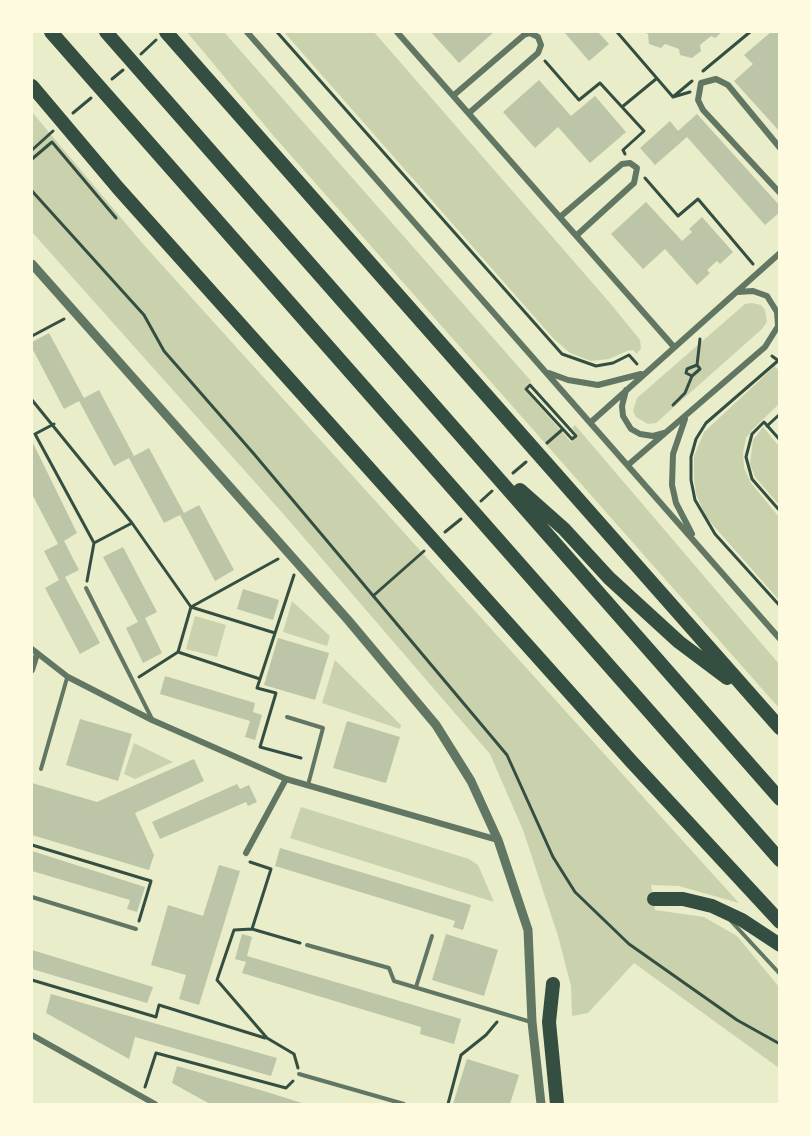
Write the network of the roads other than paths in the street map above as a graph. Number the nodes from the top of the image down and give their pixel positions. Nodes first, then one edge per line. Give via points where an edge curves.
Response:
1 (51, 32) edge
2 (106, 32) edge
3 (166, 32) edge
4 (247, 32) edge
5 (398, 32) edge
6 (32, 87) edge
7 (32, 92) edge
8 (454, 96) junction
9 (48, 105) junction
10 (469, 113) junction
11 (780, 148) edge
12 (780, 193) edge
13 (560, 217) junction
14 (576, 236) junction
15 (780, 253) edge
16 (32, 264) edge
17 (738, 292) junction
18 (779, 324) edge
19 (674, 347) junction
20 (546, 371) junction
21 (644, 373) junction
22 (626, 390) junction
23 (685, 418) junction
24 (591, 422) junction
25 (667, 432) junction
26 (478, 453) junction
27 (628, 465) junction
28 (698, 545) junction
29 (86, 588) road end
30 (780, 639) edge
31 (32, 649) edge
32 (37, 654) junction
33 (32, 670) edge
34 (68, 677) junction
35 (750, 696) junction
36 (287, 717) dead end
37 (152, 720) junction
38 (780, 728) edge
39 (41, 769) dead end
40 (286, 779) junction
41 (308, 784) junction
42 (780, 799) edge
43 (498, 840) junction
44 (246, 853) road end
45 (780, 860) edge
46 (32, 897) edge
47 (654, 899) dead end
48 (712, 906) junction
49 (780, 922) edge
50 (136, 929) road end
51 (432, 936) dead end
52 (307, 945) road end
53 (780, 945) edge
54 (780, 974) edge
55 (553, 984) dead end
56 (416, 987) junction
57 (532, 1022) junction
58 (32, 1035) edge
59 (299, 1074) road end
60 (155, 1104) edge
61 (404, 1104) edge
62 (541, 1104) edge
63 (557, 1104) edge

1 - 45 highway
2 - 26 highway
3 - 35 highway
4 - 20 street
5 - 8 street
6 - 9 highway
7 - 9 highway
8 - 10 street
8 - 10 street via 524,35 538,37 538,53
9 - 49 highway via 630,760
10 - 13 street
11 - 12 street via 728,85 716,79 701,83 698,100 703,110
13 - 14 street
13 - 14 street via 622,164 630,163 637,168 634,183
14 - 19 street
15 - 17 street
16 - 43 street via 348,620 435,725 471,782
17 - 18 street via 753,291 767,296
17 - 19 street
18 - 23 street via 765,347
19 - 21 street
20 - 21 street via 598,385
20 - 24 street
21 - 22 street
22 - 24 street
22 - 25 street via 623,416 632,429 640,435
23 - 25 street
23 - 28 street via 673,454 672,485 675,502
24 - 27 street
25 - 27 street
26 - 35 highway via 564,529 609,578 679,642
26 - 42 highway
27 - 28 street
28 - 30 street
29 - 37 lane
31 - 32 street
32 - 33 street
32 - 34 street
34 - 37 street
34 - 39 lane
35 - 38 highway
36 - 41 lane via 323,728
37 - 40 street
40 - 41 street
40 - 44 street
41 - 43 street
43 - 57 street via 528,930
46 - 50 lane
47 - 48 highway via 683,899
48 - 53 highway
48 - 54 lane via 739,927
51 - 56 lane
52 - 56 lane via 389,968 394,981
55 - 63 highway via 549,1022
56 - 57 lane
57 - 62 street
58 - 60 street
59 - 61 lane

